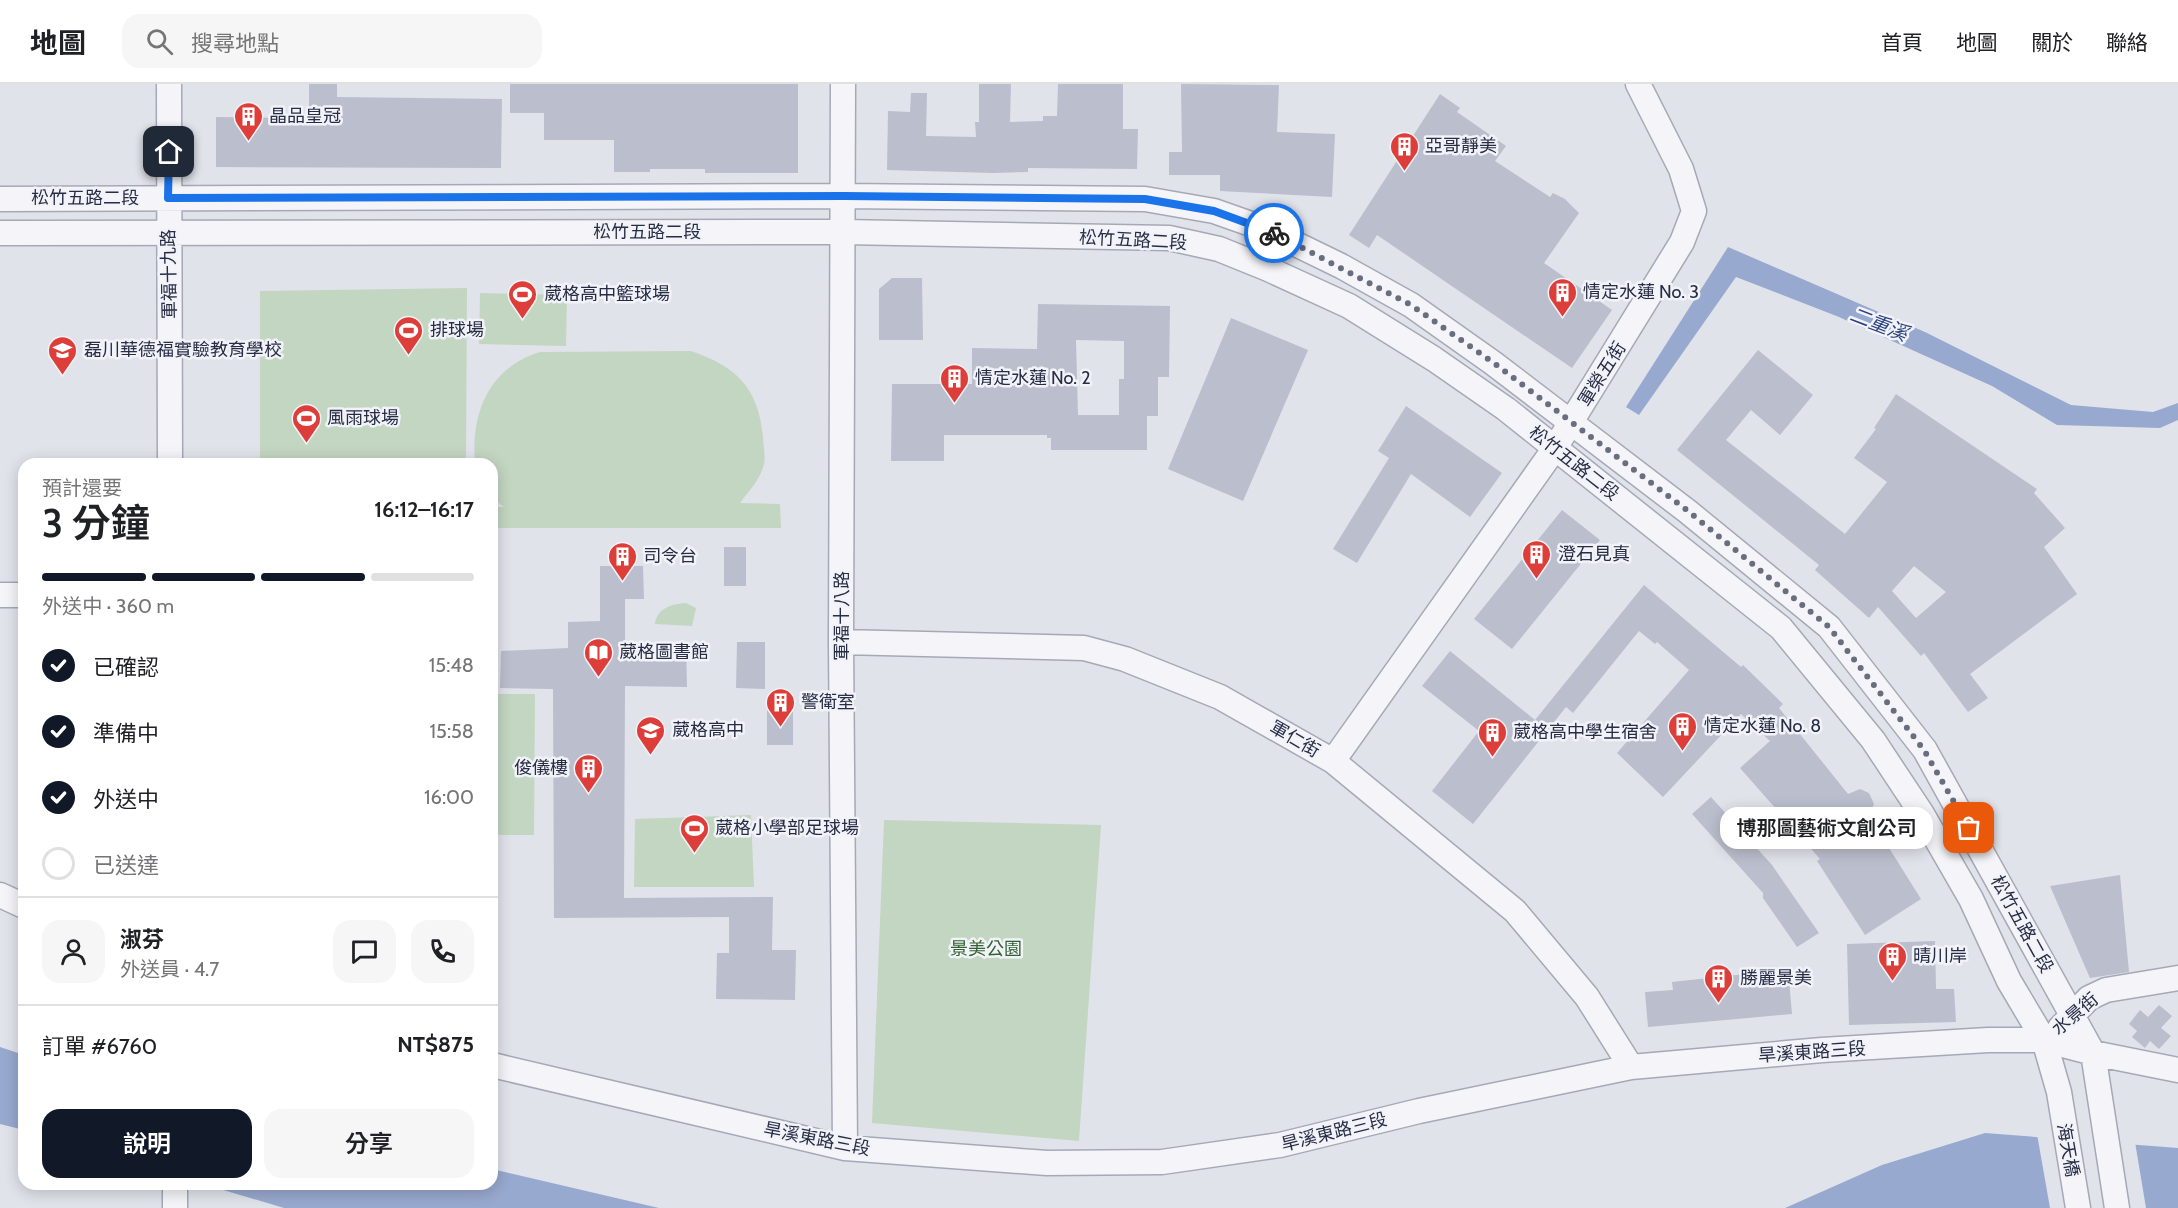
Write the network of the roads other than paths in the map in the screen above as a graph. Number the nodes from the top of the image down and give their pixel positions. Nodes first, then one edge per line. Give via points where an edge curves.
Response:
1 (169, 84) edge
2 (843, 84) edge
3 (1638, 84) edge
4 (844, 196) junction
5 (168, 198) junction
6 (0, 199) edge
7 (843, 232) junction
8 (168, 233) junction
9 (0, 234) edge
10 (1570, 425) junction
11 (1555, 447) junction
12 (170, 458) edge
13 (0, 595) edge
14 (18, 595) edge
15 (841, 642) junction
16 (1333, 761) junction
17 (0, 895) edge
18 (18, 903) edge
19 (2178, 978) edge
20 (2072, 1018) junction
21 (2044, 1040) junction
22 (2093, 1053) junction
23 (498, 1066) edge
24 (1631, 1067) junction
25 (2178, 1070) edge
26 (2059, 1092) joint
27 (845, 1148) junction
28 (175, 1190) edge
29 (175, 1208) edge
30 (2078, 1208) edge
31 (2117, 1208) edge

1 - 5 street, 軍福十九路
2 - 4 street, 軍福十八路
3 - 10 street, 軍榮五街 via 1681,170 1694,211 1668,267
4 - 5 street, 松竹五路二段
4 - 7 street, 軍福十八路
4 - 10 street, 松竹五路二段 via 1145,199 1214,211 1265,229 1411,305 1494,363
5 - 6 street, 松竹五路二段
5 - 8 street, 軍福十九路
7 - 8 street, 松竹五路二段
7 - 11 street, 松竹五路二段 via 1169,238 1219,249 1349,306 1434,359
7 - 15 street, 軍福十八路
8 - 9 street, 松竹五路二段
8 - 12 street, 軍福十九路
10 - 11 street, 軍榮五街
10 - 20 street, 松竹五路二段 via 1688,511 1829,627 1924,750
11 - 16 street, 軍榮五街
11 - 21 street, 松竹五路二段 via 1781,628 1834,688 1922,814 1971,898 2009,981
13 - 14 street
15 - 16 street, 軍仁街 via 1084,648 1125,659 1220,697
15 - 27 street, 軍福十八路
16 - 24 street, 軍仁街 via 1515,911 1587,997
17 - 18 street
19 - 20 street, 水景街 via 2106,990 2089,998
20 - 21 street, 水景街
20 - 22 street, 松竹五路二段
21 - 22 street, 旱溪東路三段
21 - 24 street, 旱溪東路三段 via 1880,1046
21 - 26 street, 松竹五路二段
22 - 25 street, 旱溪東路三段
22 - 31 street, 松竹五路二段
23 - 27 street, 旱溪東路三段
24 - 27 street, 旱溪東路三段 via 1419,1111 1280,1146 1162,1162 1047,1163
26 - 30 street, 海天橋
28 - 29 street

